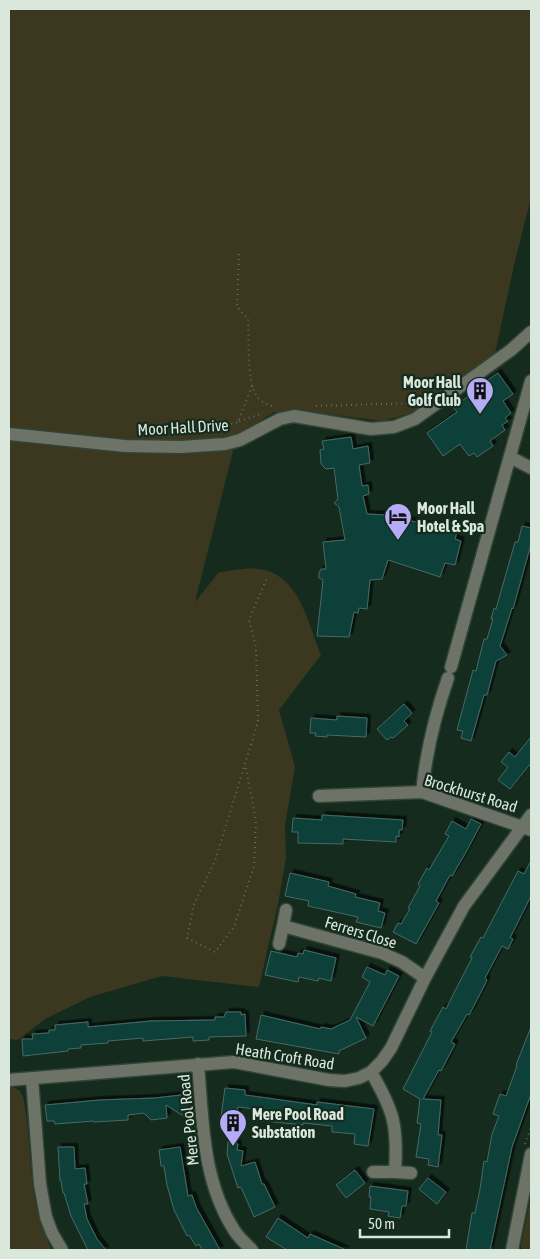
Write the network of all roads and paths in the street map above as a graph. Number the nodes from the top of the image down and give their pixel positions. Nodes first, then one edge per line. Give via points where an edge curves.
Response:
1 (239, 254) dead end
2 (531, 332) edge
3 (531, 381) edge
4 (252, 386) junction
5 (434, 405) junction
6 (308, 407) dead end
7 (271, 410) dead end
8 (263, 413) dead end
9 (238, 422) junction
10 (187, 431) dead end
11 (9, 434) edge
12 (510, 457) junction
13 (531, 468) edge
14 (267, 578) dead end
15 (245, 763) junction
16 (422, 792) junction
17 (319, 796) dead end
18 (531, 815) edge
19 (527, 829) edge
20 (286, 910) dead end
21 (283, 926) junction
22 (279, 944) dead end
23 (425, 978) junction
24 (198, 1064) junction
25 (371, 1072) junction
26 (32, 1078) junction
27 (9, 1080) edge
28 (531, 1154) edge
29 (373, 1172) dead end
30 (395, 1172) junction
31 (411, 1174) dead end
32 (62, 1250) edge
33 (252, 1250) edge
34 (512, 1250) edge

1 - 4 path via 236,308 248,319
2 - 5 street, Moor Hall Drive
3 - 12 street
4 - 7 path via 260,400 279,408
4 - 9 path
5 - 6 path via 423,401
5 - 11 street, Moor Hall Drive via 415,419 394,427 372,429 294,416 280,419 240,440 216,445 125,446
8 - 9 path
9 - 10 path
12 - 13 street
12 - 16 street via 430,740
14 - 15 path via 249,620 256,646 258,722
15 - 15 path via 215,861 194,904 187,938 215,952 234,927 254,866 256,821
16 - 17 street, Brockhurst Road
16 - 19 street, Brockhurst Road
18 - 19 street, Heath Croft Road
19 - 23 street, Heath Croft Road via 464,906
20 - 21 street
21 - 22 street
21 - 23 street, Ferrers Close via 382,953
23 - 25 street, Heath Croft Road via 391,1048
24 - 25 street, Heath Croft Road via 234,1062 345,1081
24 - 26 street, Heath Croft Road
24 - 33 street, Mere Pool Road via 207,1159 213,1187 234,1231
25 - 30 street via 386,1098 394,1124 397,1143
26 - 27 street, Heath Croft Road
26 - 32 street via 40,1184 46,1217
28 - 34 street
29 - 30 street
30 - 31 street

